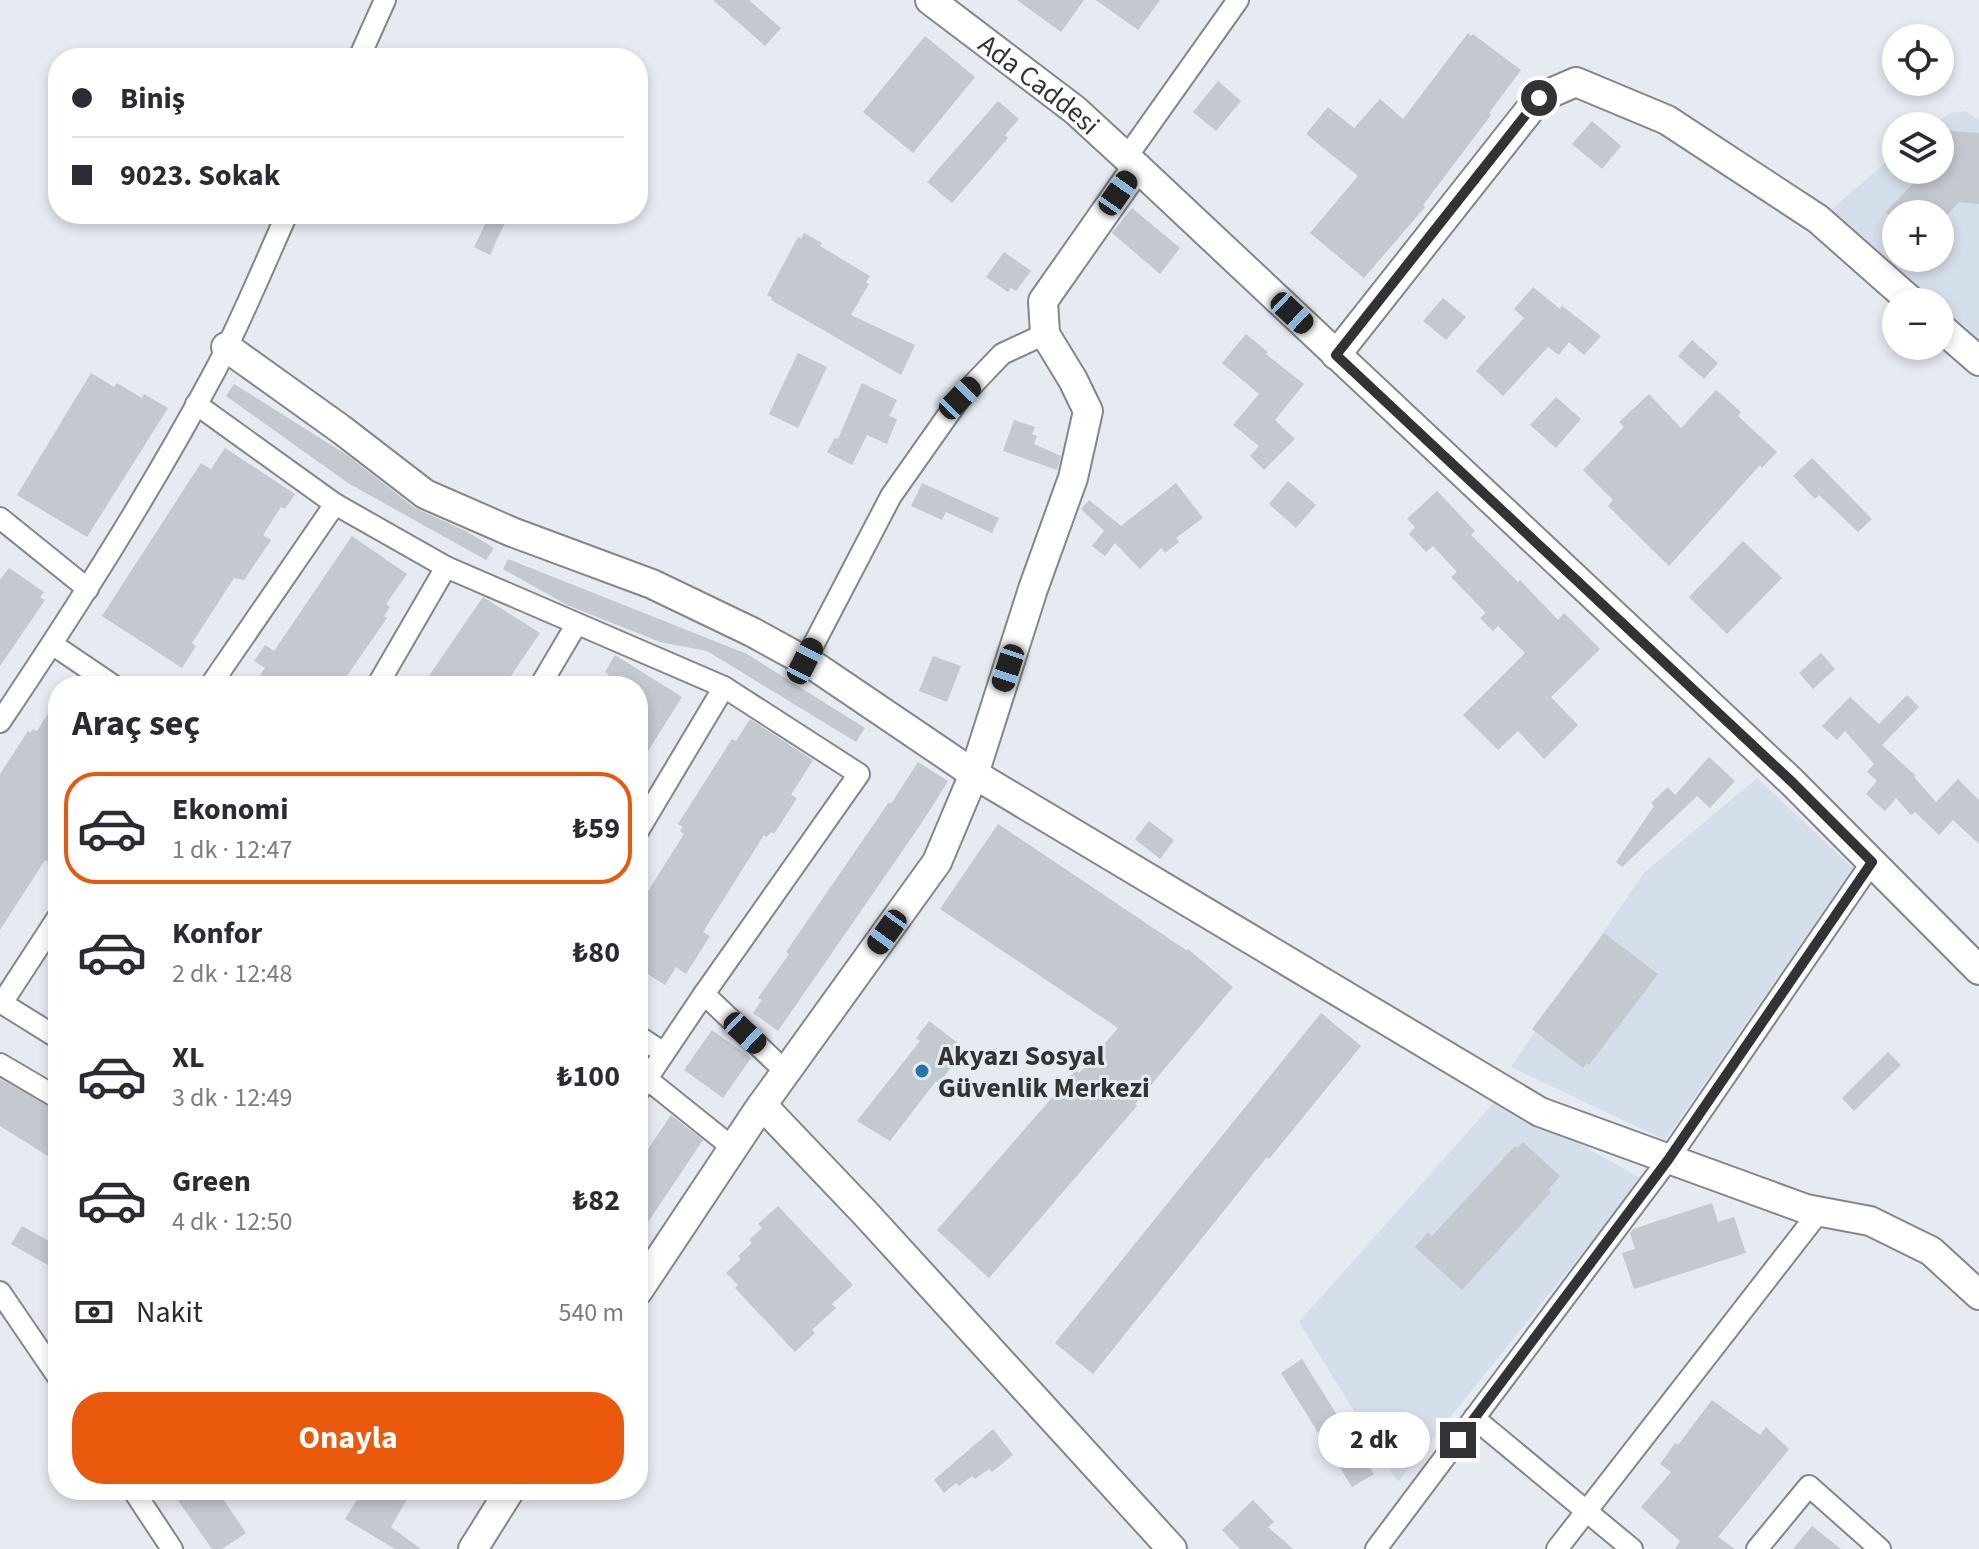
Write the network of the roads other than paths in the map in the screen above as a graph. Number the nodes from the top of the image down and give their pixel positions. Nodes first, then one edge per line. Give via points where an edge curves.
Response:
1 (385, 0) edge
2 (930, 0) edge
3 (1238, 0) edge
4 (363, 48) edge
5 (1131, 163) junction
6 (282, 224) edge
7 (1896, 288) edge
8 (1045, 334) junction
9 (1954, 339) edge
10 (226, 347) junction
11 (1336, 355) junction
12 (1979, 361) edge
13 (196, 404) junction
14 (335, 504) junction
15 (0, 518) edge
16 (446, 567) junction
17 (88, 589) junction
18 (576, 625) junction
19 (52, 644) junction
20 (805, 661) junction
21 (99, 676) edge
22 (217, 676) edge
23 (383, 676) edge
24 (546, 676) edge
25 (724, 687) junction
26 (0, 722) edge
27 (974, 774) junction
28 (648, 814) edge
29 (1872, 862) junction
30 (48, 932) edge
31 (1979, 970) edge
32 (704, 994) junction
33 (1, 1002) edge
34 (48, 1032) edge
35 (648, 1043) edge
36 (664, 1053) junction
37 (0, 1064) edge
38 (786, 1072) junction
39 (648, 1077) edge
40 (648, 1090) edge
41 (48, 1092) edge
42 (762, 1105) junction
43 (733, 1148) junction
44 (1668, 1160) junction
45 (1819, 1212) junction
46 (648, 1276) edge
47 (0, 1292) edge
48 (1979, 1295) edge
49 (48, 1362) edge
50 (1474, 1418) junction
51 (140, 1500) edge
52 (504, 1500) edge
53 (1587, 1512) junction
54 (172, 1549) edge
55 (473, 1549) edge
56 (1172, 1549) edge
57 (1376, 1549) edge
58 (1557, 1549) edge
59 (1632, 1549) edge
60 (1757, 1549) edge
61 (1880, 1549) edge

1 - 4 street
2 - 5 main road, Ada Caddesi via 1075,110
3 - 5 street
5 - 8 main road via 1043,301
5 - 11 main road, Ada Caddesi
6 - 10 street
7 - 11 main road via 1818,219 1680,128 1576,82 1539,98
8 - 20 street via 1002,354 960,398 891,496
8 - 27 main road via 1088,411 1073,478
9 - 12 main road
10 - 13 street
10 - 20 main road via 425,494 652,584
11 - 29 main road, Ada Caddesi
13 - 14 street
13 - 17 street
14 - 16 street
14 - 22 street
15 - 17 street
16 - 18 street
16 - 23 street
17 - 19 street
18 - 24 street
18 - 25 street
19 - 21 street
19 - 26 street
20 - 27 main road
25 - 28 street
25 - 32 street via 859,774
27 - 38 main road via 937,862
27 - 44 main road via 1540,1112
29 - 31 main road, Ada Caddesi
29 - 44 street
30 - 33 street
32 - 36 street
32 - 38 street
33 - 34 street
35 - 36 street
36 - 39 street
37 - 41 street
38 - 42 main road
40 - 43 street
42 - 43 main road
42 - 56 main road
43 - 46 main road
44 - 45 main road
44 - 50 street
45 - 48 main road via 1870,1221 1931,1251
45 - 53 street
47 - 49 street
50 - 53 street
50 - 57 street
51 - 54 street
52 - 55 main road
53 - 58 street
53 - 59 street
60 - 61 street via 1809,1486

